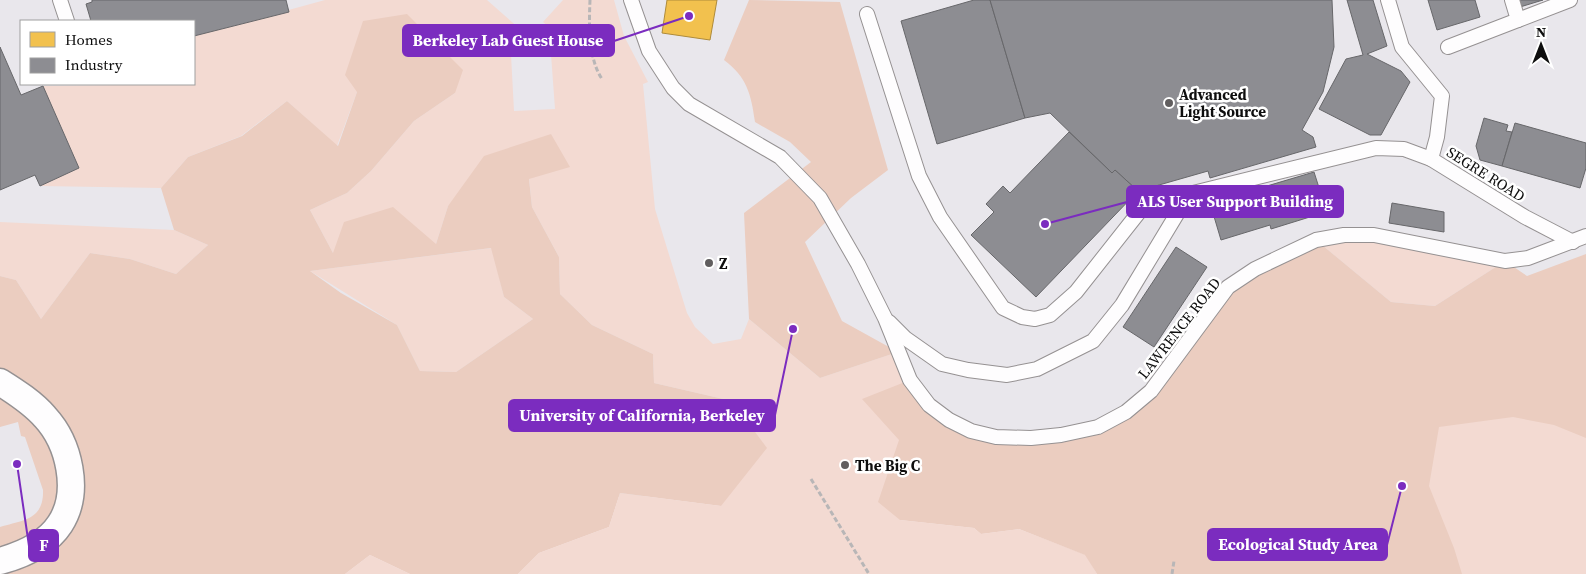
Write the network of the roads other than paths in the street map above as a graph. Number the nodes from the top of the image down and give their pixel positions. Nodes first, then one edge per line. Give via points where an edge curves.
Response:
1 (60, 0) edge
2 (631, 0) edge
3 (1388, 0) edge
4 (1512, 0) edge
5 (1570, 0) edge
6 (867, 14) dead end
7 (67, 20) edge
8 (1518, 20) junction
9 (1448, 47) dead end
10 (1431, 159) junction
11 (1188, 194) junction
12 (1580, 239) edge
13 (885, 318) junction
14 (0, 382) edge
15 (0, 561) edge

1 - 7 lane
2 - 13 lane, LAWRENCE ROAD via 649,51 673,88 689,104 780,157 820,198
3 - 10 lane, SEGRE ROAD via 1402,47 1442,96
4 - 8 lane
5 - 8 lane
6 - 11 lane via 919,176 940,217 1003,308 1028,318 1050,315 1076,292 1147,202
8 - 9 lane
10 - 11 lane via 1404,149 1376,148
10 - 12 lane, SEGRE ROAD via 1525,217
11 - 13 lane via 1122,304 1093,341 1037,370 1007,375 942,364 905,338
12 - 13 lane, LAWRENCE ROAD via 1528,258 1505,261 1374,235 1344,235 1316,240 1255,269 1228,287 1151,391 1126,412 1098,427 1061,435 996,437 971,431 949,420 929,405 910,380
14 - 15 street via 45,417 68,459 70,483 69,504 60,524 45,540 23,554

